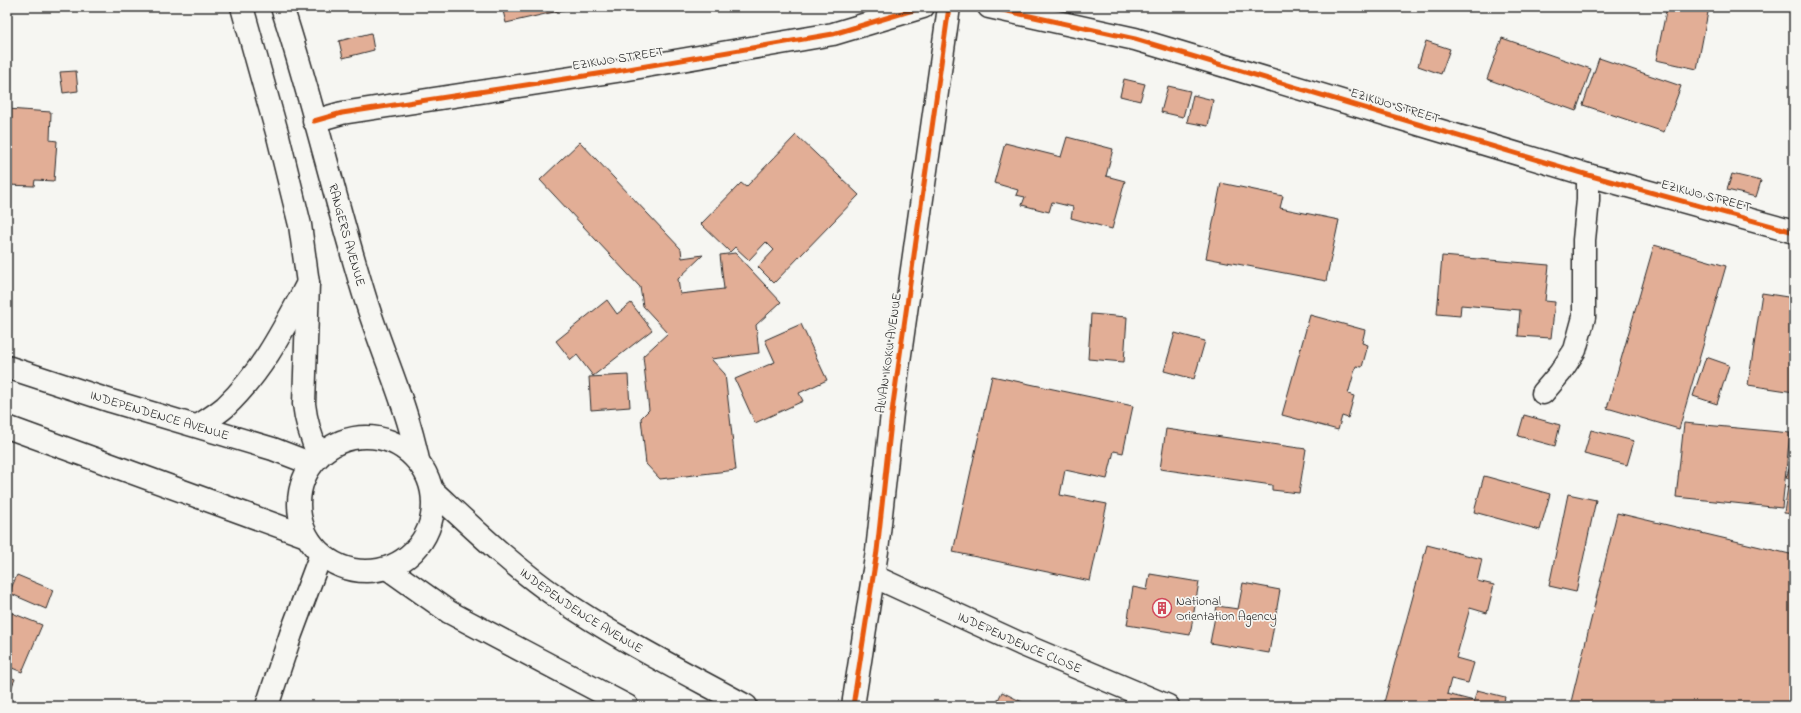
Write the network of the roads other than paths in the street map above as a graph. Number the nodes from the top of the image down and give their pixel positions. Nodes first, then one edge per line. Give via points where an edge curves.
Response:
1 (242, 7) edge
2 (282, 7) edge
3 (923, 7) edge
4 (949, 7) edge
5 (989, 7) edge
6 (314, 120) junction
7 (1588, 175) junction
8 (1794, 232) edge
9 (308, 283) junction
10 (7, 367) edge
11 (1543, 393) dead end
12 (198, 426) junction
13 (7, 427) edge
14 (315, 460) junction
15 (418, 460) junction
16 (433, 491) junction
17 (306, 536) junction
18 (321, 554) junction
19 (387, 568) junction
20 (873, 576) junction
21 (854, 704) edge
22 (267, 706) edge
23 (628, 706) edge
24 (746, 706) edge
25 (1168, 706) edge

1 - 9 street via 300,225
2 - 6 street, RANGERS AVENUE via 297,52
3 - 6 street, EZIKWO STREET via 833,34 618,71 342,113
4 - 20 street, ALVAN IKOKU AVENUE via 894,397
5 - 7 street, EZIKWO STREET via 1135,39
6 - 15 street, RANGERS AVENUE via 367,304 406,412
7 - 8 street, EZIKWO STREET
7 - 11 street via 1584,317 1574,350 1560,373
9 - 12 street via 264,363 224,408
9 - 14 street via 304,404
10 - 12 street, INDEPENDENCE AVENUE
12 - 14 street, INDEPENDENCE AVENUE
13 - 17 street
14 - 15 street via 337,443 359,437 381,438 401,446
14 - 17 street via 303,480 298,499 300,518
15 - 16 street via 428,475
16 - 19 street via 433,515 425,538 409,557
16 - 24 street, INDEPENDENCE AVENUE via 492,546 556,597 619,637
17 - 18 street
18 - 19 street via 351,570 375,571
18 - 22 street via 290,634
19 - 23 street via 449,612
20 - 21 street, ALVAN IKOKU AVENUE
20 - 25 street, INDEPENDENCE CLOSE via 1021,644

